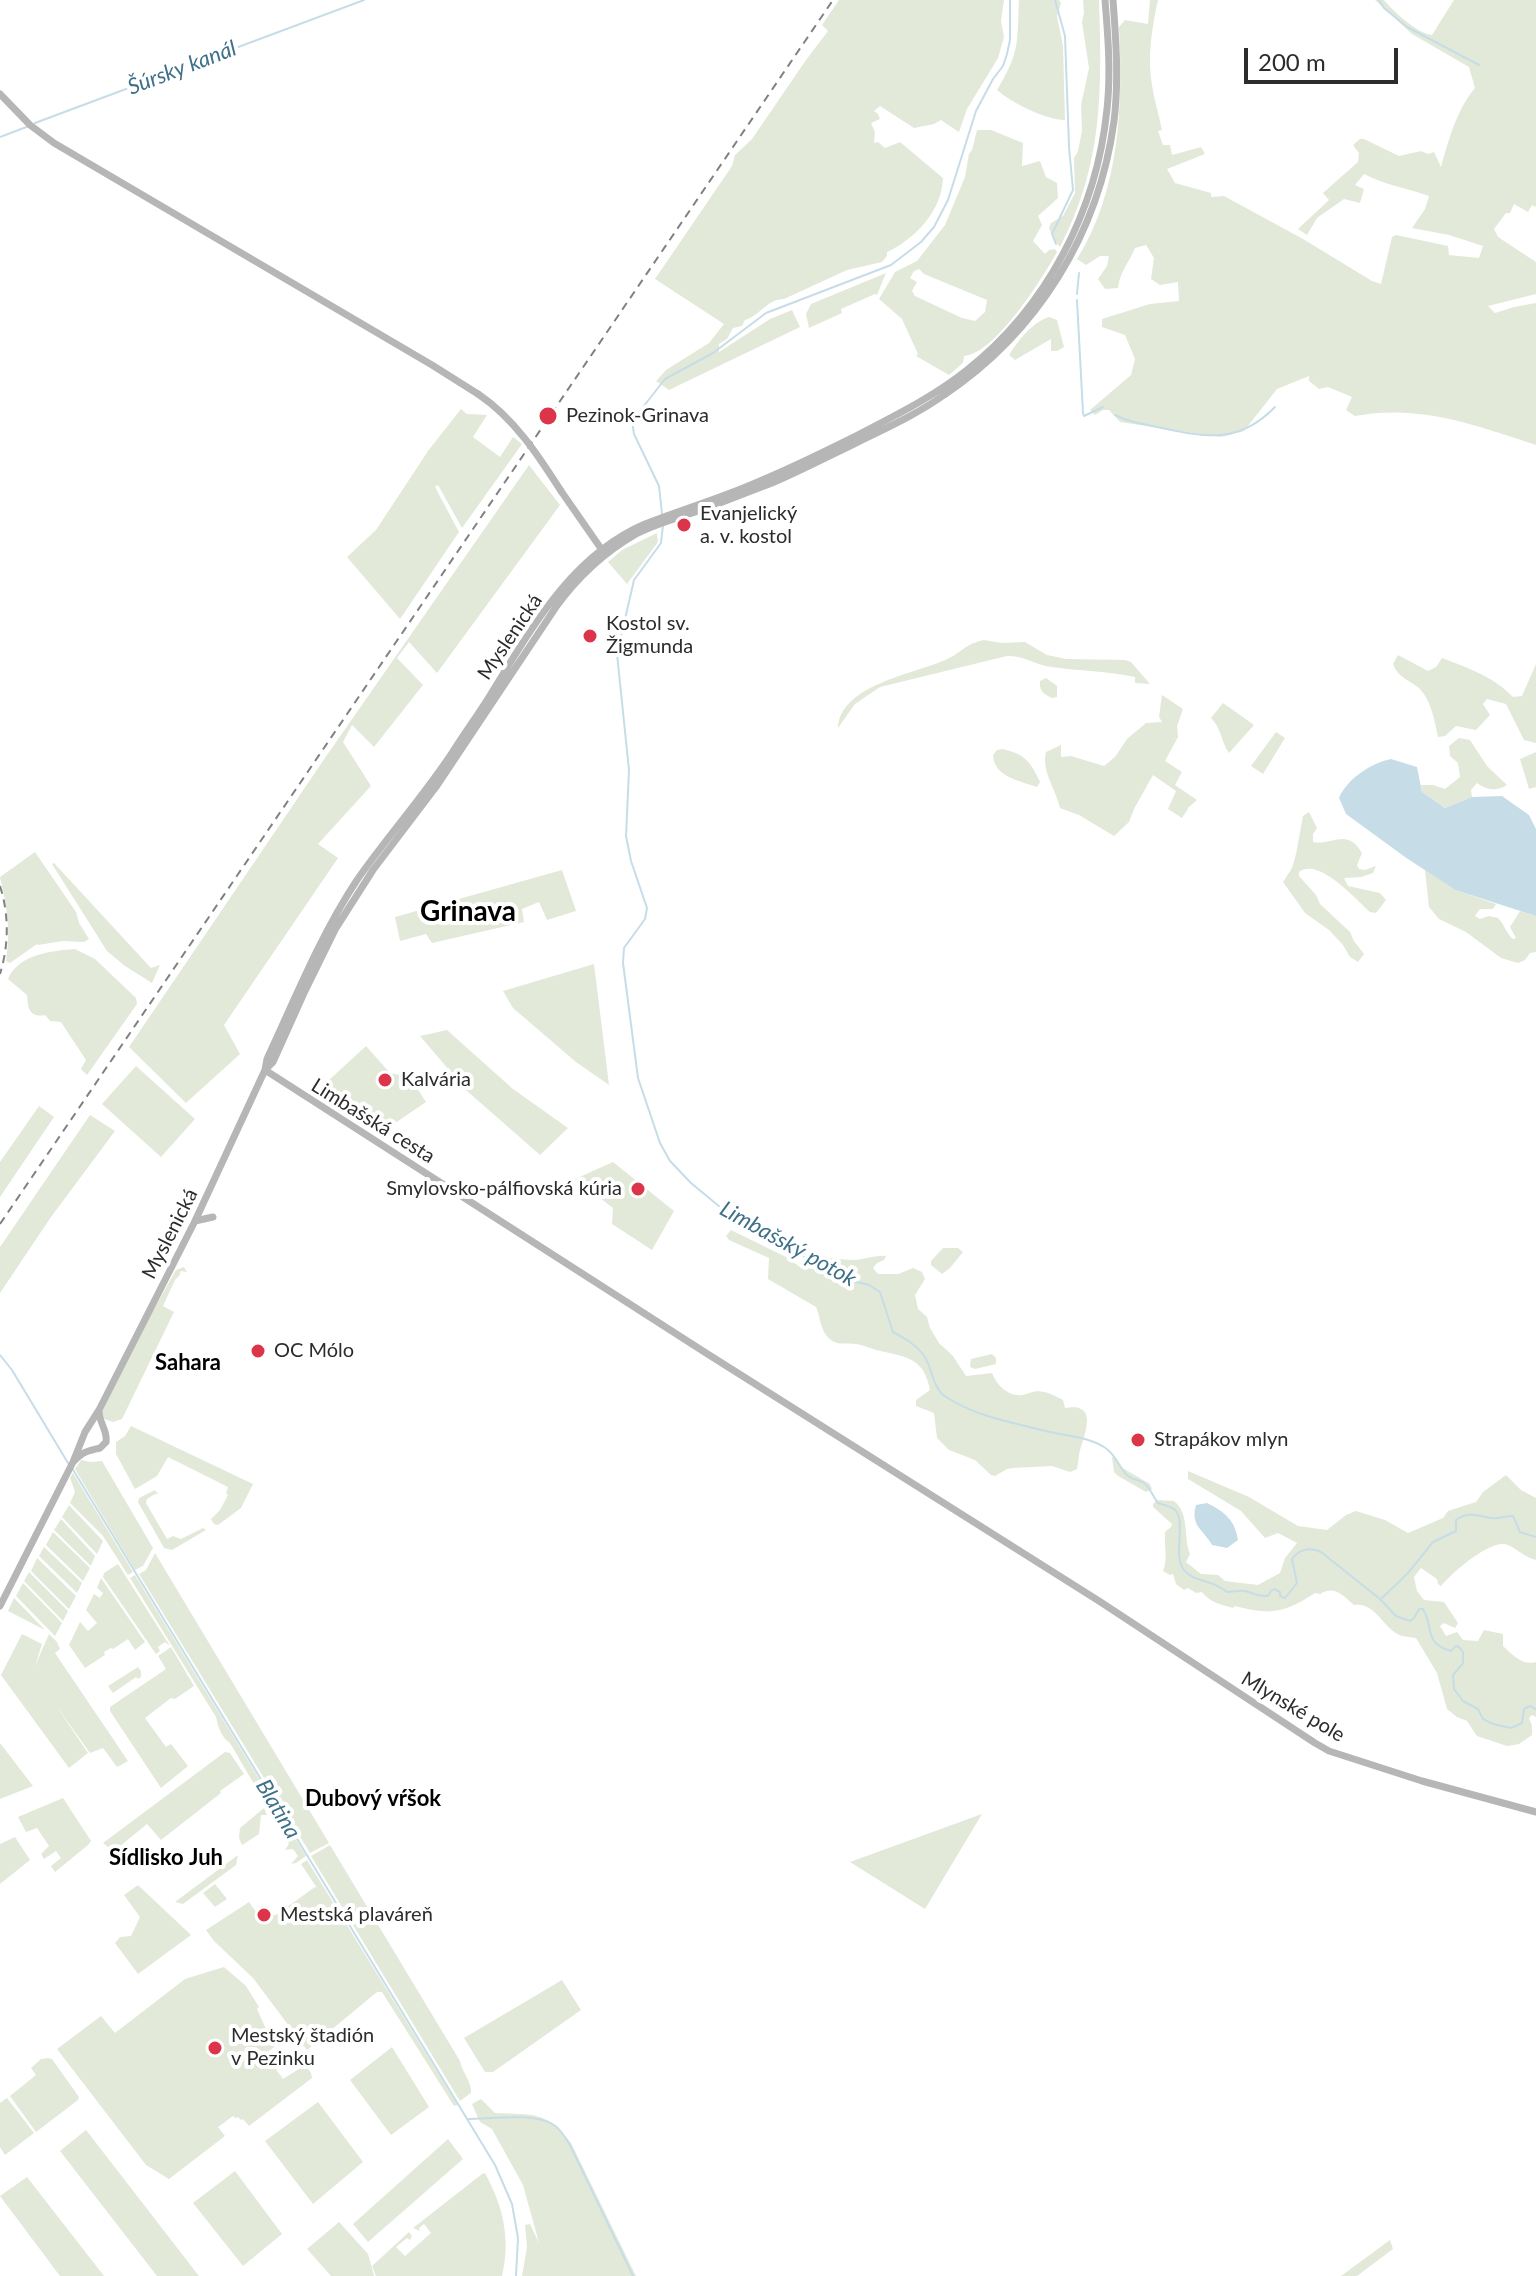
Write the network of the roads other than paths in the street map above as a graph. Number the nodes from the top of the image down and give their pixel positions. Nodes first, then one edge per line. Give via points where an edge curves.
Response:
1 (1105, 0) edge
2 (1113, 0) edge
3 (0, 94) edge
4 (940, 394) junction
5 (838, 445) junction
6 (832, 455) junction
7 (663, 520) junction
8 (603, 552) junction
9 (265, 1070) junction
10 (206, 1199) junction
11 (195, 1221) junction
12 (99, 1410) junction
13 (103, 1428) junction
14 (86, 1432) junction
15 (92, 1449) junction
16 (73, 1462) junction
17 (1099, 1601) joint
18 (0, 1606) edge
19 (1536, 1812) edge

1 - 4 main road via 1106,120 1096,172 1076,228 1022,316
2 - 4 main road via 1114,122 1104,173 1083,232 1024,326 990,361
3 - 8 main road, bridge via 35,129 114,180 494,406 516,428
4 - 5 main road, Myslenická
4 - 6 main road, Myslenická
5 - 6 main road
5 - 7 main road, Myslenická
6 - 7 main road, Myslenická via 773,482
7 - 8 main road, Myslenická
8 - 9 main road, Myslenická via 556,607 436,787 373,870 332,935
9 - 10 main road, Myslenická
9 - 17 main road, Limbašská cesta
10 - 11 main road, Myslenická
10 - 11 main road via 211,1216
11 - 12 main road, Myslenická
12 - 13 main road
12 - 14 main road, Myslenická
13 - 14 main road via 94,1425
13 - 15 main road via 105,1444
14 - 15 main road via 86,1445
14 - 16 main road, Myslenická
15 - 16 main road
16 - 18 main road, Myslenická
17 - 19 main road, Mlynské pole via 1329,1751

